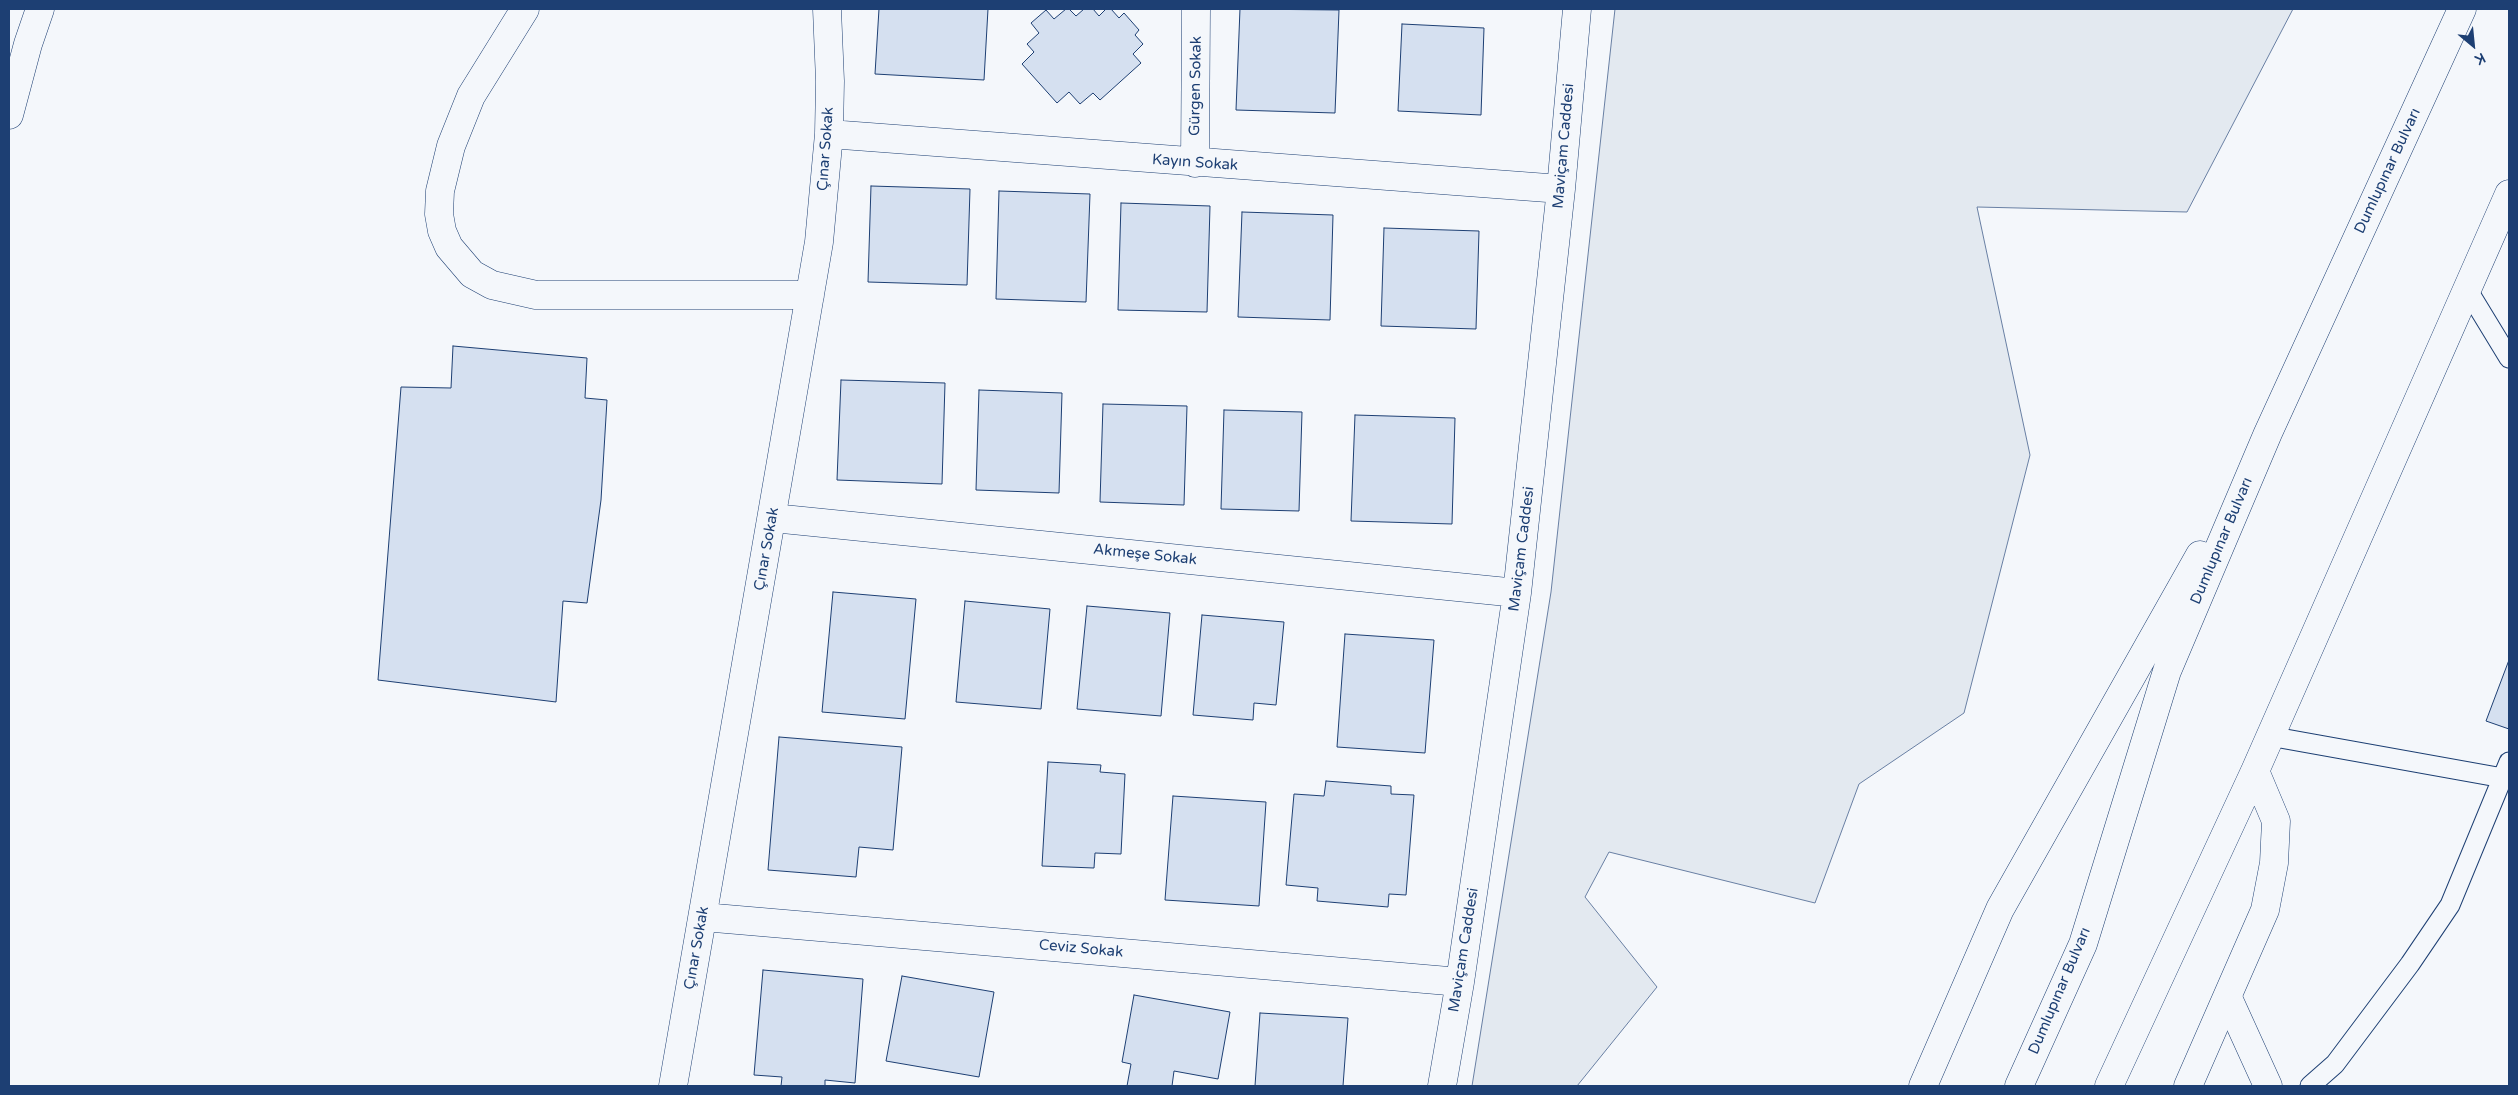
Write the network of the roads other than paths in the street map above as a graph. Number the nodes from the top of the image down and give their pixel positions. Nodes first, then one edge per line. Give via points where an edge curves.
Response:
1 (40, 9) edge
2 (525, 9) edge
3 (827, 9) edge
4 (1196, 9) edge
5 (1577, 9) edge
6 (2462, 9) edge
7 (9, 115) edge
8 (828, 134) junction
9 (1195, 163) junction
10 (1561, 189) junction
11 (2509, 194) edge
12 (2467, 289) junction
13 (810, 295) junction
14 (2509, 358) edge
15 (2268, 434) junction
16 (773, 518) junction
17 (1518, 593) junction
18 (2269, 736) junction
19 (2506, 770) edge
20 (2255, 771) junction
21 (703, 916) junction
22 (1460, 982) junction
23 (2228, 998) junction
24 (673, 1086) edge
25 (1442, 1086) edge
26 (1923, 1086) edge
27 (2019, 1086) edge
28 (2109, 1086) edge
29 (2188, 1086) edge
30 (2268, 1086) edge
31 (2310, 1086) edge

1 - 7 main road
2 - 13 main road via 471,96 451,146 440,191 442,231 449,247 472,274 492,285 536,295
3 - 8 main road, Çınar Sokak
4 - 9 main road, Gürgen Sokak
5 - 10 main road, Maviçam Caddesi
6 - 15 main road, Dumlupınar Bulvarı
8 - 9 main road, Kayın Sokak
8 - 13 main road, Çınar Sokak via 819,242
9 - 10 main road, Kayın Sokak
10 - 17 main road, Maviçam Caddesi
11 - 12 main road
12 - 14 lane
12 - 18 main road
13 - 16 main road, Çınar Sokak
15 - 26 main road via 2000,909
15 - 27 main road, Dumlupınar Bulvarı via 2167,671 2083,944
16 - 17 main road, Akmeşe Sokak
16 - 21 main road, Çınar Sokak
17 - 22 main road, Maviçam Caddesi
18 - 19 lane
18 - 20 main road
19 - 31 lane via 2450,905 2335,1064
20 - 23 main road via 2276,822 2274,863 2265,910
20 - 28 main road
21 - 22 main road, Ceviz Sokak
21 - 24 main road, Çınar Sokak
22 - 25 main road, Maviçam Caddesi
23 - 29 main road
23 - 30 main road

